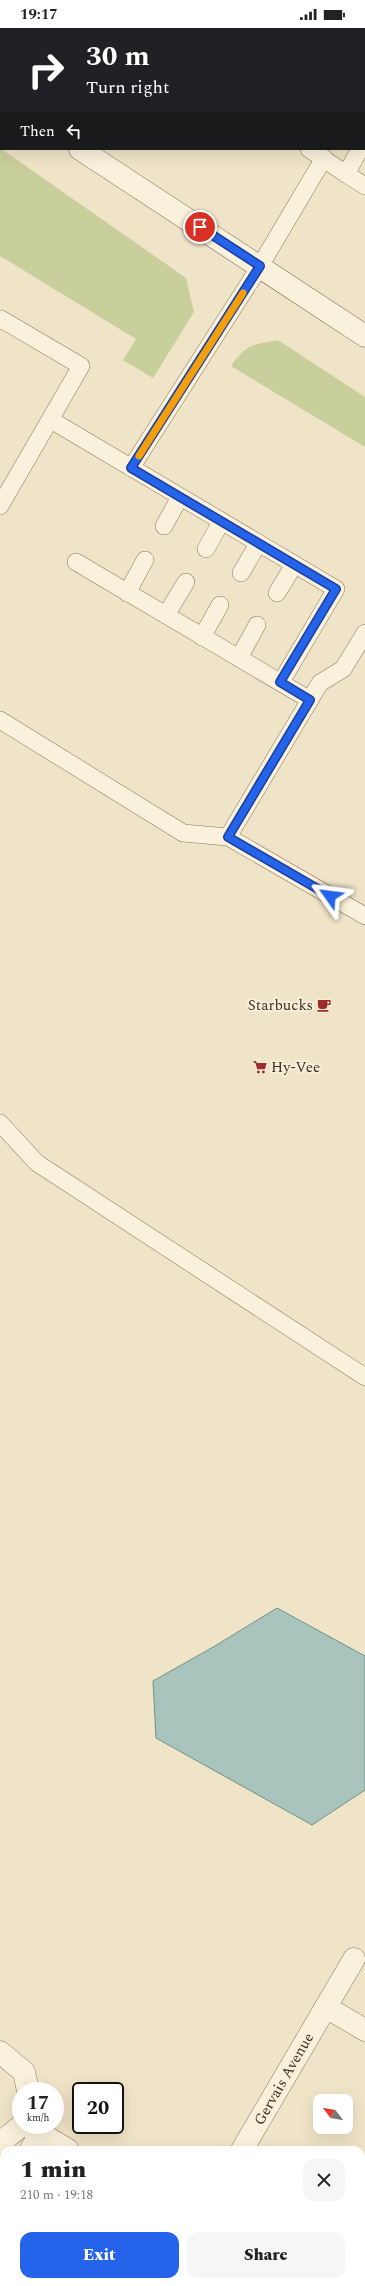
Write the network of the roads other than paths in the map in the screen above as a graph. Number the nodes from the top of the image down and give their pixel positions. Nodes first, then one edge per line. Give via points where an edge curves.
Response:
1 (82, 150) edge
2 (311, 150) edge
3 (359, 150) edge
4 (324, 158) junction
5 (346, 174) junction
6 (365, 186) edge
7 (260, 266) junction
8 (0, 320) edge
9 (365, 336) edge
10 (51, 420) junction
11 (131, 468) junction
12 (180, 497) junction
13 (0, 506) edge
14 (221, 522) junction
15 (164, 526) dead end
16 (258, 544) junction
17 (206, 549) dead end
18 (145, 560) dead end
19 (76, 562) dead end
20 (294, 565) junction
21 (241, 573) dead end
22 (186, 582) dead end
23 (128, 593) junction
24 (277, 593) dead end
25 (220, 605) dead end
26 (166, 615) junction
27 (257, 626) dead end
28 (365, 633) edge
29 (202, 637) junction
30 (238, 658) junction
31 (280, 682) junction
32 (310, 700) junction
33 (0, 720) edge
34 (228, 837) junction
35 (365, 916) edge
36 (0, 1123) edge
37 (365, 1377) edge
38 (354, 1959) dead end
39 (326, 2007) junction
40 (365, 2030) edge
41 (0, 2052) edge
42 (26, 2082) edge
43 (26, 2134) edge
44 (31, 2134) edge
45 (0, 2143) edge
46 (59, 2146) edge
47 (244, 2146) edge

1 - 7 street
2 - 4 lane
3 - 5 lane
4 - 5 lane
4 - 7 lane
5 - 6 lane
7 - 9 street
7 - 11 lane
8 - 10 lane via 81,366
10 - 11 lane
10 - 13 lane
11 - 12 lane
12 - 14 lane
12 - 15 lane
14 - 16 lane
14 - 17 lane
16 - 20 lane
16 - 21 lane
18 - 23 lane
19 - 23 lane
20 - 24 lane
20 - 31 lane via 336,589
22 - 26 lane
23 - 26 lane
25 - 29 lane
26 - 29 lane
27 - 30 lane
28 - 32 lane via 343,669 320,683
29 - 30 lane
30 - 31 lane
31 - 32 lane
32 - 34 lane
33 - 34 lane via 183,833
34 - 35 lane
36 - 37 lane via 36,1163
38 - 39 street, Gervais Avenue
39 - 40 street
39 - 47 street, Gervais Avenue
41 - 42 street via 24,2072
43 - 45 street
44 - 46 street

